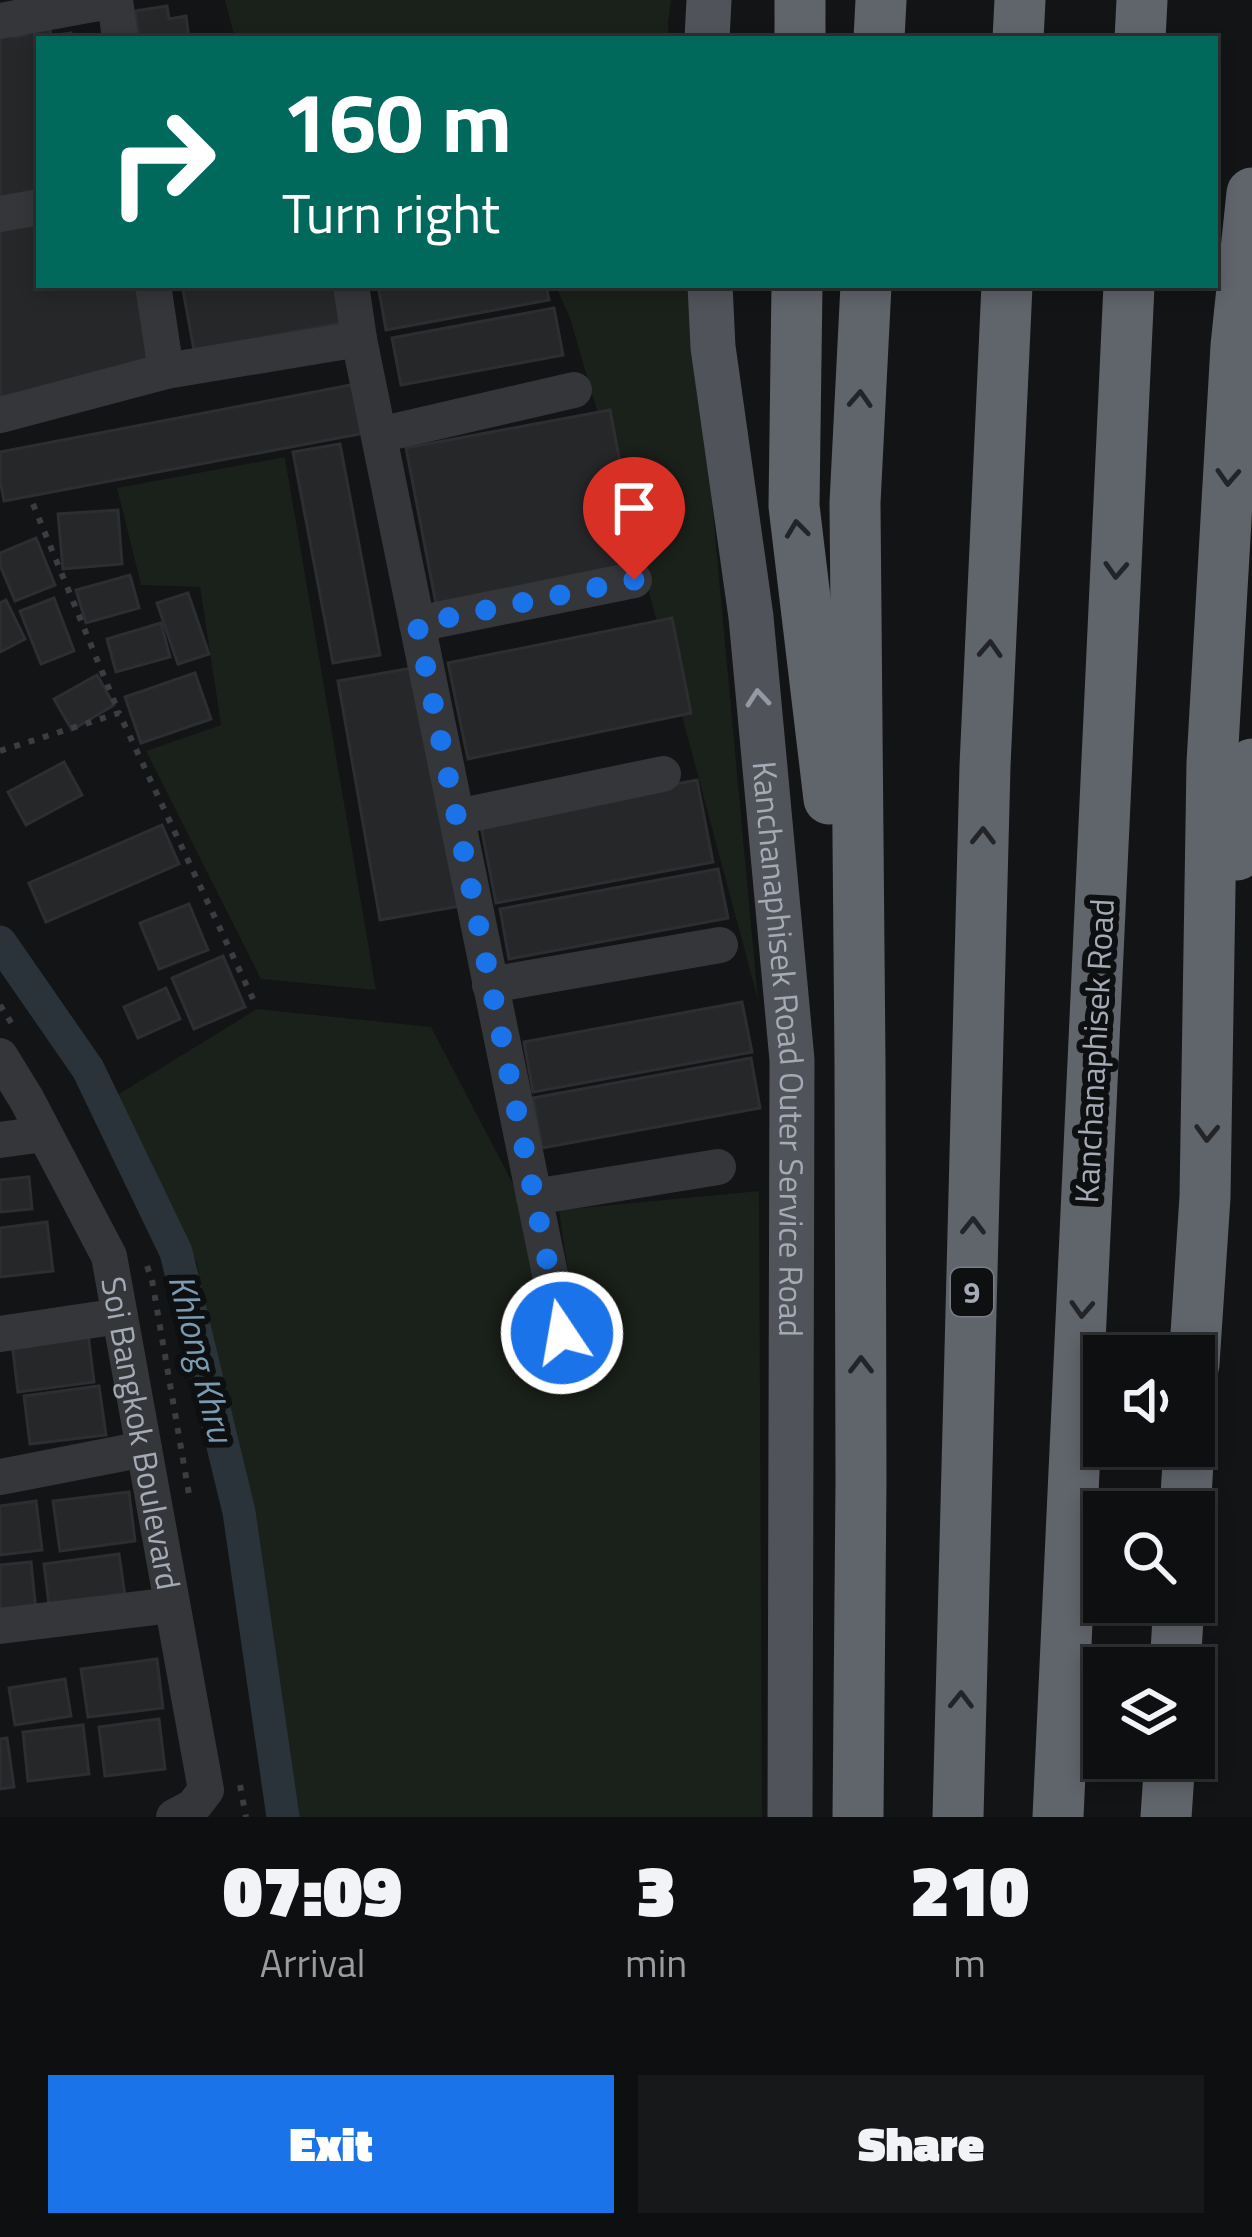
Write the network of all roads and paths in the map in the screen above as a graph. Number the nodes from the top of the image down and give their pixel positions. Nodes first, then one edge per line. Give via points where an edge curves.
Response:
1 (115, 0) edge
2 (709, 0) edge
3 (800, 0) edge
4 (881, 0) edge
5 (1019, 0) edge
6 (1142, 0) edge
7 (0, 21) edge
8 (120, 36) edge
9 (707, 36) edge
10 (800, 36) edge
11 (879, 36) edge
12 (1018, 36) edge
13 (1140, 36) edge
14 (1252, 193) edge
15 (36, 208) edge
16 (0, 214) edge
17 (153, 288) edge
18 (351, 288) edge
19 (710, 288) edge
20 (797, 288) edge
21 (866, 288) edge
22 (1007, 288) edge
23 (1129, 288) edge
24 (359, 339) junction
25 (166, 371) junction
26 (574, 390) dead end
27 (0, 415) edge
28 (379, 435) junction
29 (33, 504) dead end
30 (634, 580) dead end
31 (417, 624) junction
32 (119, 713) junction
33 (0, 751) edge
34 (1252, 764) edge
35 (663, 774) dead end
36 (457, 817) junction
37 (720, 945) dead end
38 (490, 985) junction
39 (253, 999) dead end
40 (1210, 1016) junction
41 (0, 1056) edge
42 (860, 1062) junction
43 (44, 1134) junction
44 (0, 1140) edge
45 (718, 1167) dead end
46 (534, 1197) junction
47 (120, 1316) junction
48 (562, 1333) dead end
49 (0, 1334) edge
50 (1196, 1335) edge
51 (144, 1449) junction
52 (0, 1478) edge
53 (172, 1605) junction
54 (0, 1626) edge
55 (1169, 1779) edge
56 (174, 1817) edge
57 (790, 1817) edge
58 (858, 1817) edge
59 (958, 1817) edge
60 (1058, 1817) edge
61 (1166, 1817) edge

1 - 7 street
1 - 8 street
2 - 9 main road
3 - 10 highway
4 - 11 highway
5 - 12 highway
6 - 13 highway
14 -> 40 highway via 1235,346 1212,763
15 - 16 street
17 - 25 street
18 - 24 street
57 -> 19 main road, Kanchanaphisek Road Outer Service Road via 792,1060
42 -> 20 highway via 794,506
42 -> 21 highway via 855,503
59 -> 22 highway, 9 via 985,766
23 -> 60 highway, Kanchanaphisek Road
24 - 25 street
24 - 28 street
25 - 27 street
26 - 28 street
28 - 31 street
29 - 32 path
30 - 31 street
31 - 36 street
32 - 33 path
32 - 39 path
34 - 40 highway
35 - 36 street
36 - 38 street
37 - 38 street
38 - 46 street
40 -> 50 highway
41 - 43 street, Soi Bangkok Boulevard
58 -> 42 highway
43 - 44 street
43 - 47 street, Soi Bangkok Boulevard via 109,1256
45 - 46 street
46 - 48 street
47 - 49 street
47 - 51 street, Soi Bangkok Boulevard
51 - 52 street
51 - 53 street, Soi Bangkok Boulevard
53 - 54 street
53 - 56 street, Soi Bangkok Boulevard via 206,1790
55 - 61 highway

